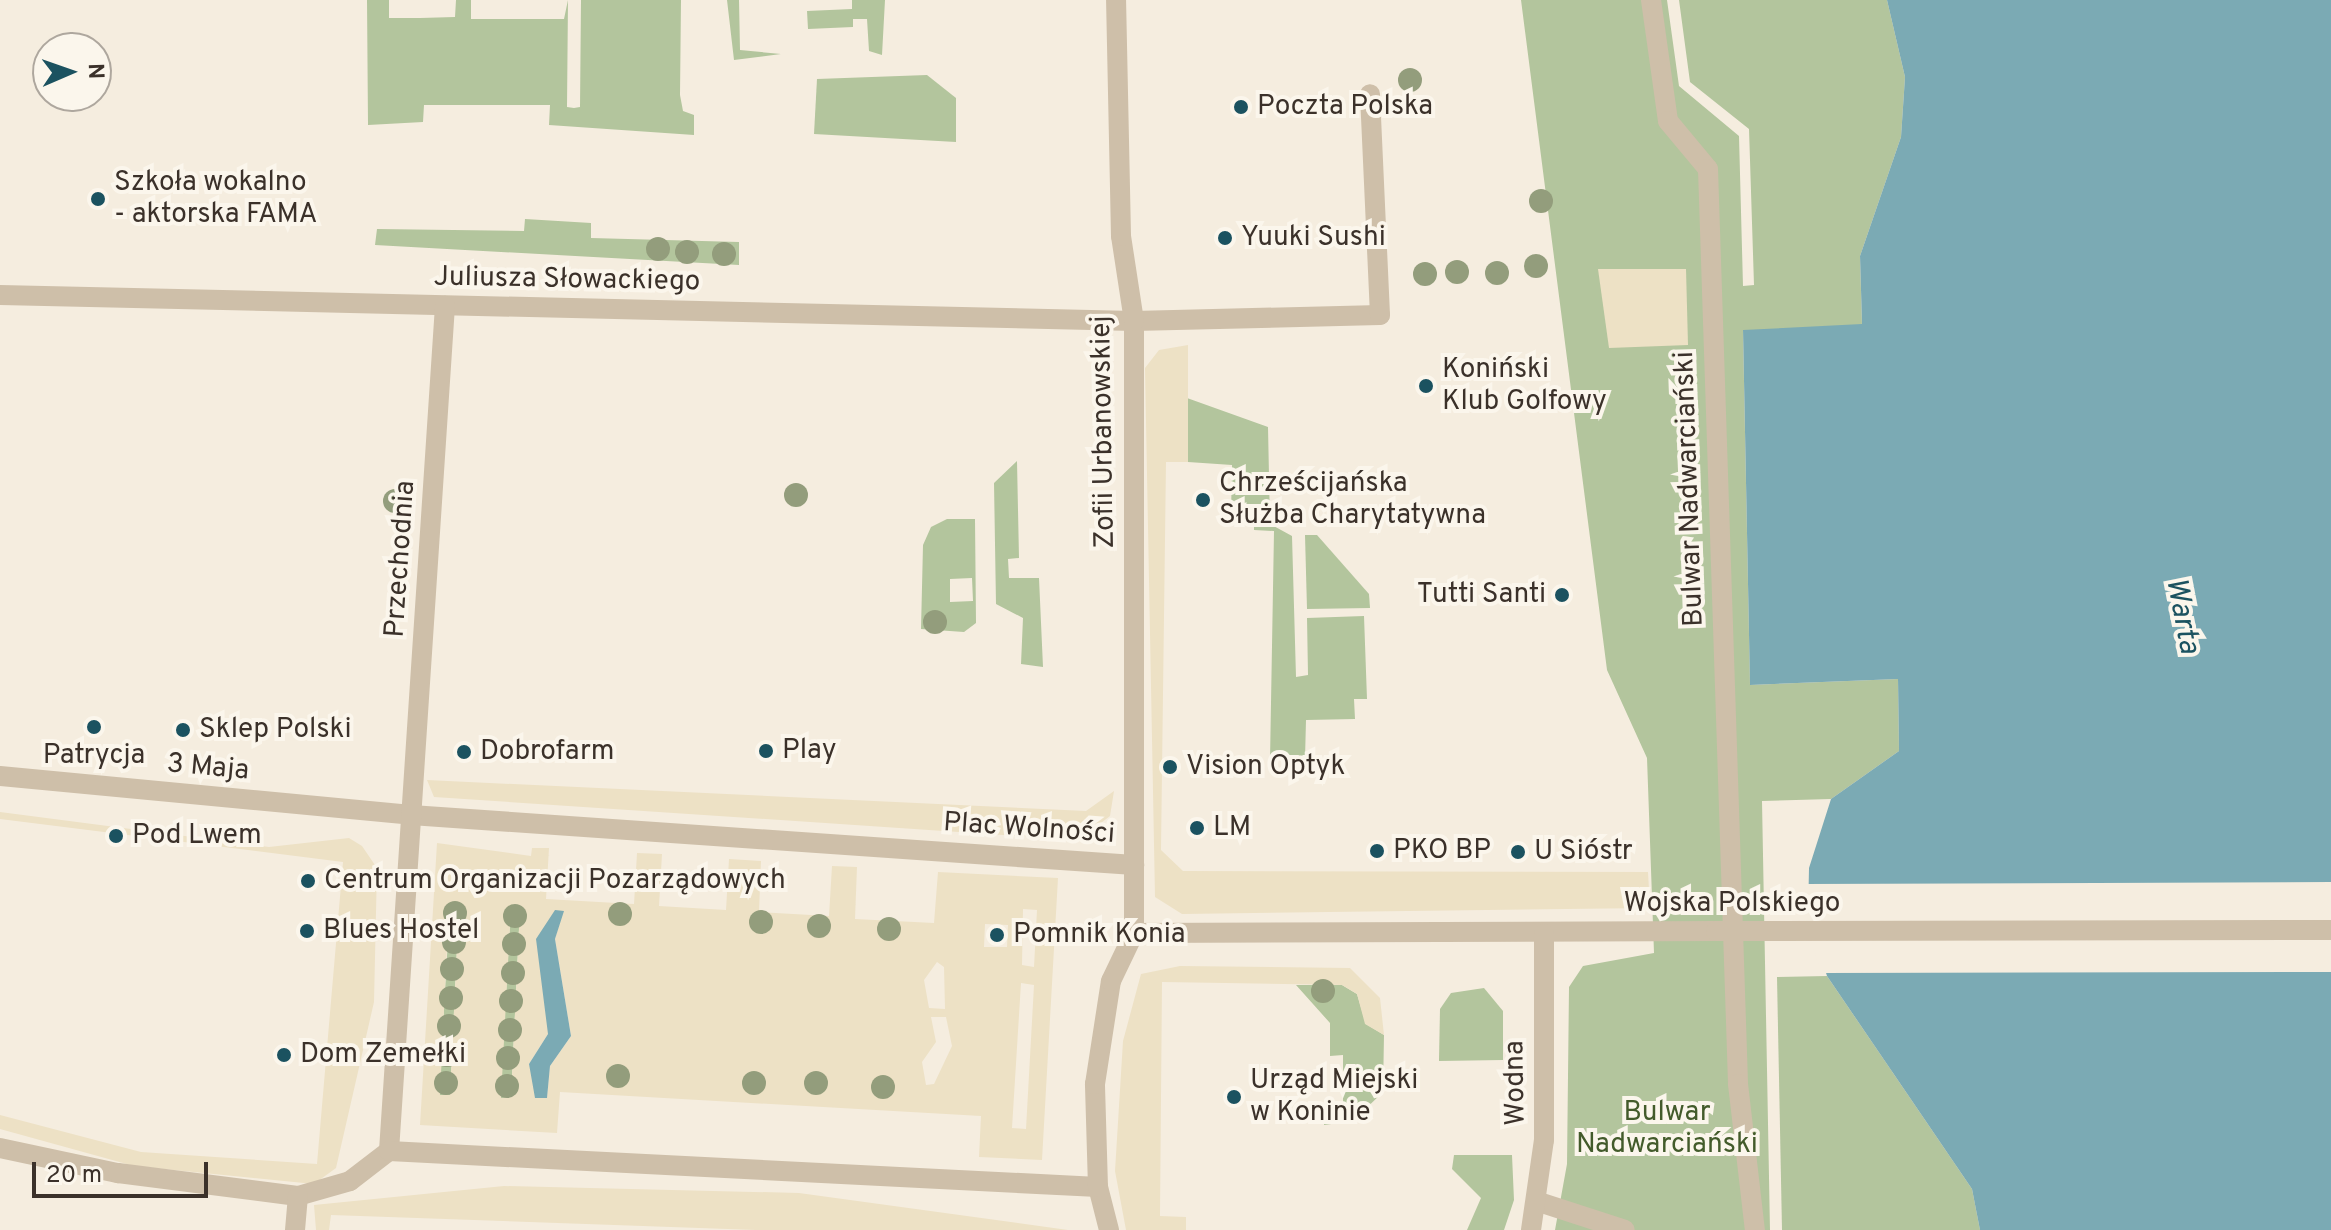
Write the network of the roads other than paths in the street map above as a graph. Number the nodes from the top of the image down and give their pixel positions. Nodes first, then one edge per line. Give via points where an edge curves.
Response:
1 (1116, 0) edge
2 (1651, 0) edge
3 (1370, 94) dead end
4 (0, 295) edge
5 (445, 306) junction
6 (1134, 321) junction
7 (0, 776) edge
8 (411, 815) junction
9 (1134, 865) junction
10 (2331, 930) edge
11 (1134, 933) junction
12 (1544, 934) junction
13 (0, 1148) edge
14 (389, 1151) junction
15 (1098, 1187) junction
16 (298, 1196) junction
17 (1539, 1202) junction
18 (295, 1230) edge
19 (1109, 1230) edge
20 (1531, 1230) edge
21 (1625, 1230) edge
22 (1755, 1230) edge

1 - 6 street, Zofii Urbanowskiej via 1121,236
2 - 22 street, Bulwar Nadwarciański via 1668,121 1708,169 1738,1084
3 - 6 street, Juliusza Słowackiego via 1380,315
4 - 5 street, Juliusza Słowackiego
5 - 6 street, Juliusza Słowackiego
5 - 8 street, Przechodnia
6 - 9 street, Zofii Urbanowskiej
7 - 8 street, 3 Maja
8 - 9 street, Plac Wolności
8 - 14 street
9 - 11 street, Plac Wolności
10 - 12 street, Wojska Polskiego, bridge
11 - 12 street, Wojska Polskiego
11 - 15 street, Plac Wolności via 1111,981 1102,1028 1093,1135
12 - 17 street, Wodna
13 - 16 street via 118,1173
14 - 15 street
14 - 16 street via 350,1181
15 - 19 street, Plac Wolności
16 - 18 street
17 - 20 street, Wodna
17 - 21 street

